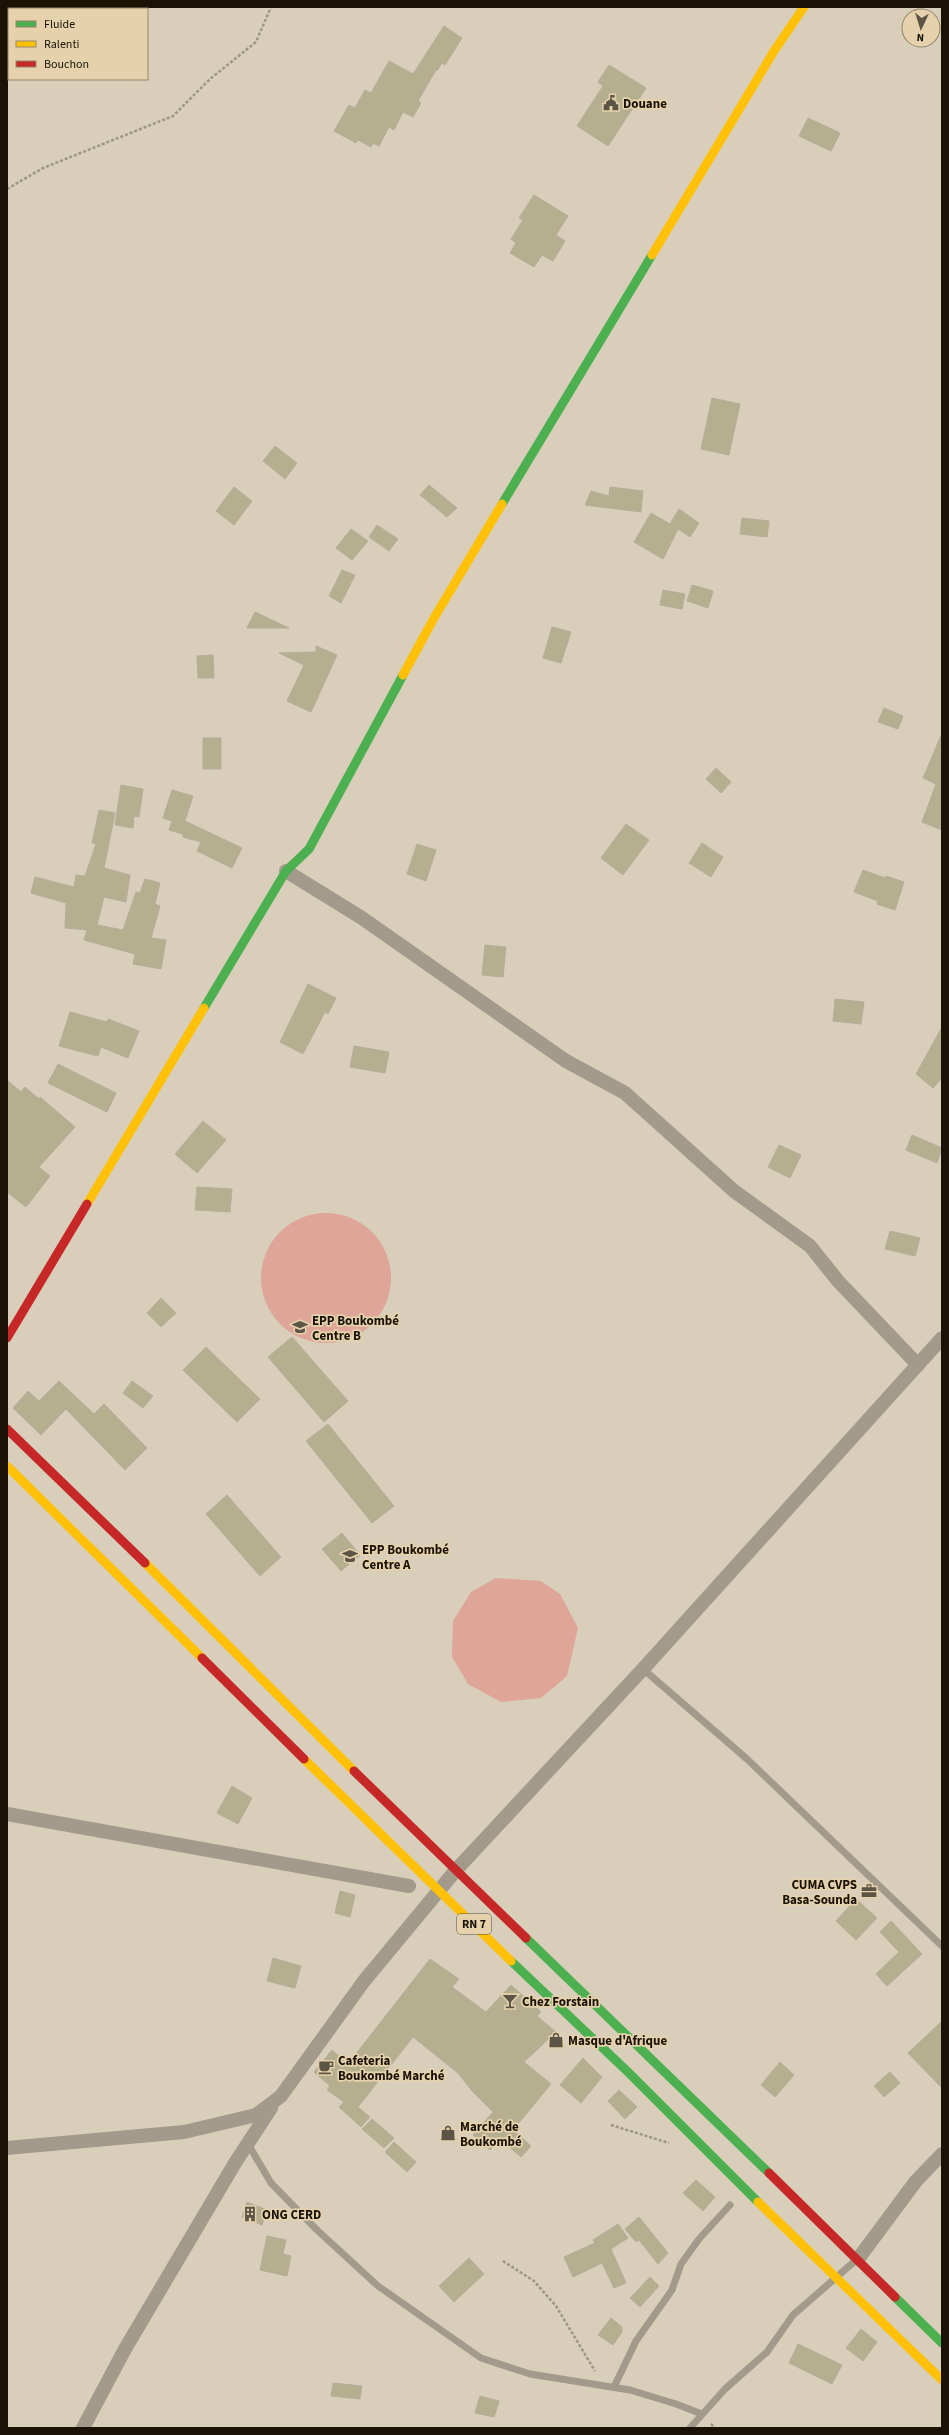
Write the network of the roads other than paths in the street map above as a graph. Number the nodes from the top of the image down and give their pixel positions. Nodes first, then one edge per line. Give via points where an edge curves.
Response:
1 (804, 7) edge
2 (286, 871) junction
3 (7, 1338) edge
4 (942, 1338) edge
5 (918, 1365) junction
6 (7, 1429) edge
7 (7, 1466) edge
8 (644, 1669) junction
9 (7, 1814) edge
10 (456, 1870) junction
11 (409, 1886) dead end
12 (438, 1891) junction
13 (942, 1946) edge
14 (280, 2096) junction
15 (248, 2144) junction
16 (7, 2148) edge
17 (942, 2154) edge
18 (730, 2205) dead end
19 (858, 2259) junction
20 (837, 2276) junction
21 (942, 2342) edge
22 (942, 2380) edge
23 (614, 2387) junction
24 (702, 2414) junction
25 (83, 2428) edge
26 (690, 2428) edge

1 - 2 main road via 774,51 434,618 309,849
2 - 3 main road
2 - 5 street via 362,918 566,1061 625,1093 734,1191 810,1246 838,1281
4 - 5 street
5 - 8 street
6 - 10 main road, RN 7
7 - 12 main road, RN 7
8 - 10 street
8 - 13 lane via 747,1759
9 - 11 street
10 - 12 street
10 - 19 main road, RN 7
12 - 14 street via 364,1981
12 - 20 main road, RN 7
14 - 15 street
14 - 16 street via 256,2115 184,2132
15 - 23 lane via 271,2183 316,2230 378,2286 481,2358 530,2374
15 - 25 street via 125,2349
17 - 19 street via 916,2181
18 - 23 lane via 698,2239 682,2264 672,2290 636,2341
19 - 20 lane
19 - 21 main road, RN 7
20 - 22 main road, RN 7
20 - 24 lane via 793,2315 767,2352 725,2389
23 - 24 lane
24 - 26 lane

